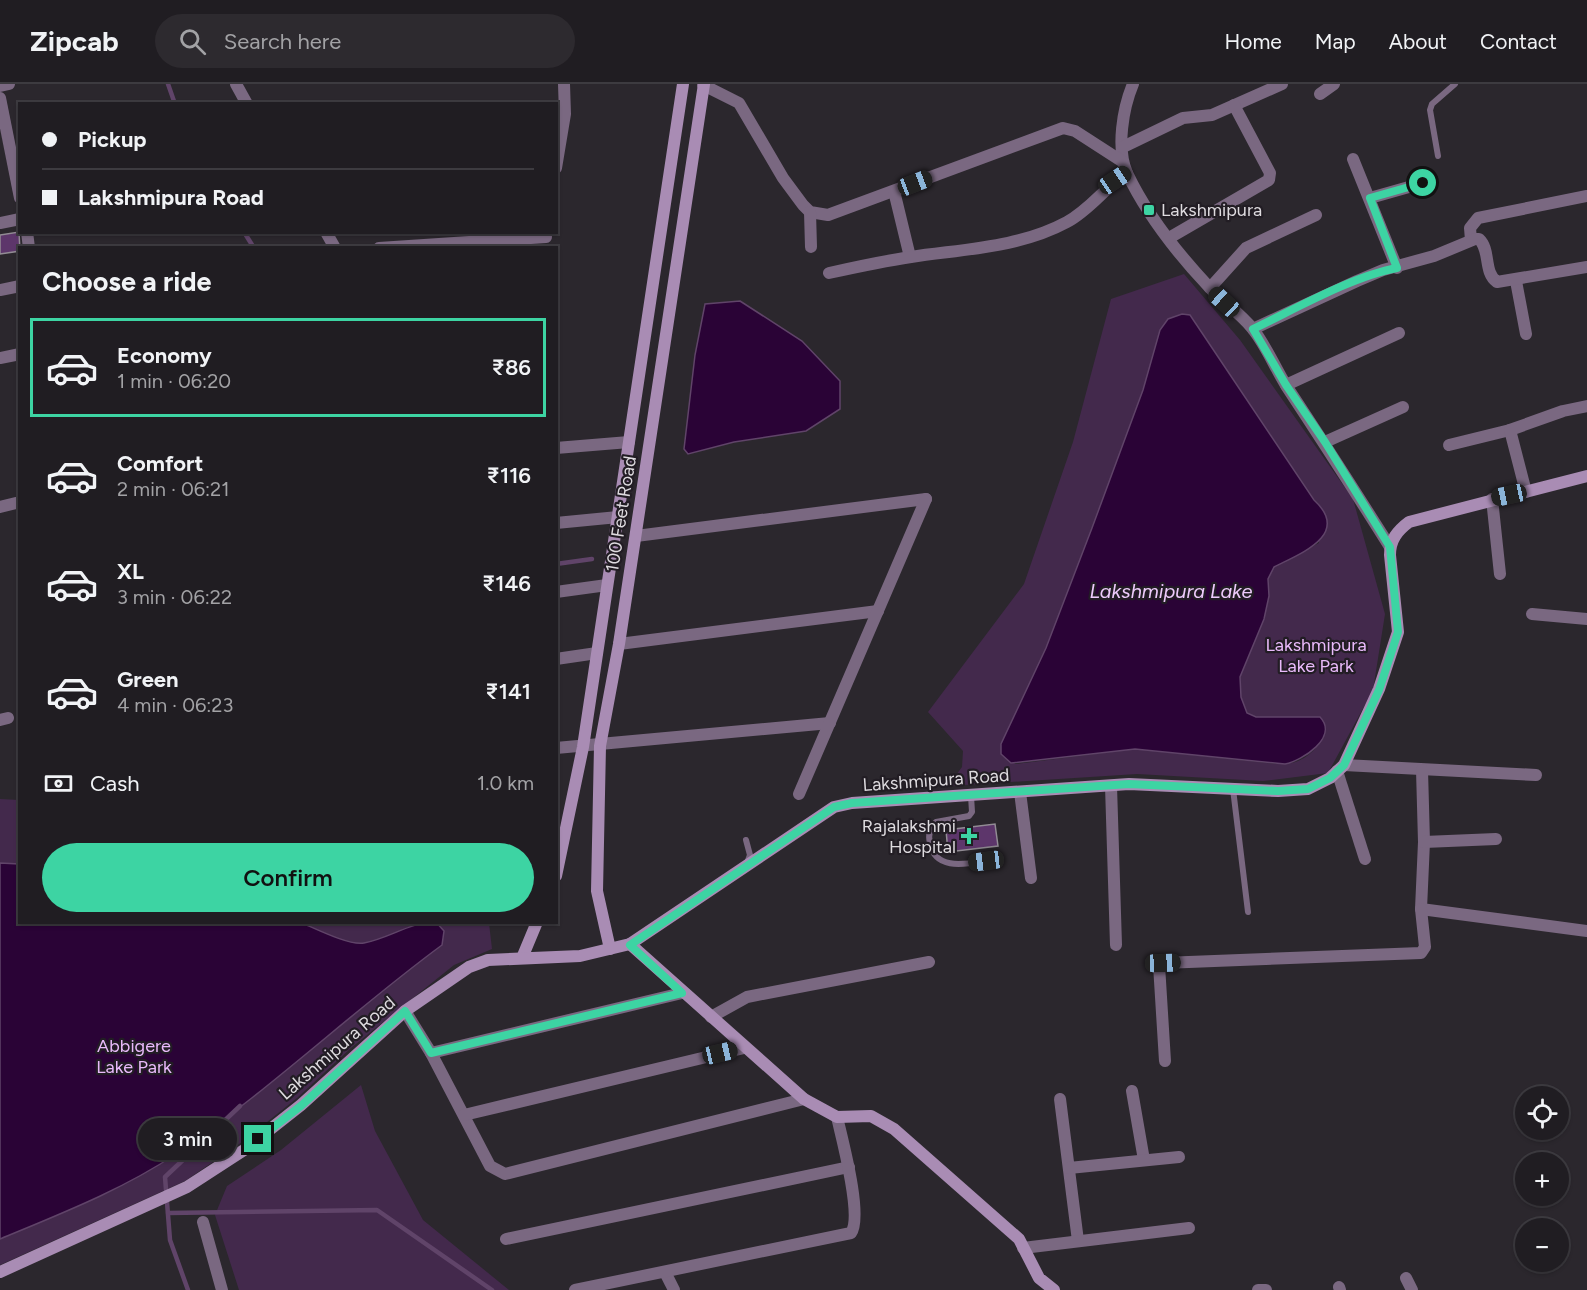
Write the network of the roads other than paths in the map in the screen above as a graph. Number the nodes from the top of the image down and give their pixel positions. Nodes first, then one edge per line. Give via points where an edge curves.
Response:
1 (9, 84) edge
2 (236, 84) edge
3 (564, 84) edge
4 (683, 84) edge
5 (1133, 84) edge
6 (1282, 84) edge
7 (1334, 84) edge
8 (1455, 84) edge
9 (704, 85) edge
10 (0, 86) edge
11 (1320, 94) dead end
12 (0, 98) edge
13 (246, 102) edge
14 (1234, 105) junction
15 (561, 108) edge
16 (1123, 147) junction
17 (10, 152) edge
18 (558, 152) edge
19 (1438, 156) dead end
20 (1353, 159) dead end
21 (1125, 167) junction
22 (1423, 183) dead end
23 (18, 189) edge
24 (894, 191) junction
25 (1587, 196) edge
26 (1370, 198) junction
27 (810, 212) junction
28 (1316, 215) dead end
29 (18, 219) edge
30 (0, 223) edge
31 (1168, 238) junction
32 (546, 239) edge
33 (1471, 240) junction
34 (417, 246) edge
35 (811, 247) dead end
36 (910, 257) junction
37 (1587, 267) edge
38 (1397, 268) junction
39 (829, 273) dead end
40 (1516, 280) junction
41 (18, 286) edge
42 (1210, 288) junction
43 (0, 290) edge
44 (1253, 329) junction
45 (1399, 333) dead end
46 (1526, 334) dead end
47 (18, 354) edge
48 (0, 358) edge
49 (1286, 385) junction
50 (1403, 406) dead end
51 (1587, 406) edge
52 (1510, 430) junction
53 (629, 442) junction
54 (1325, 442) junction
55 (1449, 445) dead end
56 (558, 448) edge
57 (1587, 476) edge
58 (1526, 492) junction
59 (1492, 499) junction
60 (18, 502) edge
61 (0, 507) edge
62 (618, 517) junction
63 (558, 523) edge
64 (636, 536) junction
65 (1390, 547) junction
66 (1500, 574) dead end
67 (607, 585) junction
68 (558, 592) edge
69 (878, 611) junction
70 (1532, 614) dead end
71 (1587, 619) edge
72 (619, 644) junction
73 (597, 653) junction
74 (558, 659) edge
75 (830, 723) junction
76 (600, 746) junction
77 (583, 747) junction
78 (558, 748) edge
79 (1341, 768) junction
80 (1422, 770) junction
81 (1536, 775) dead end
82 (1110, 786) junction
83 (1232, 789) junction
84 (1020, 792) junction
85 (800, 794) dead end
86 (972, 796) junction
87 (1496, 839) dead end
88 (746, 840) dead end
89 (1425, 842) junction
90 (1365, 859) dead end
91 (986, 861) dead end
92 (558, 866) edge
93 (746, 866) junction
94 (1031, 878) dead end
95 (1421, 909) junction
96 (1248, 912) dead end
97 (536, 924) edge
98 (1587, 931) edge
99 (630, 945) junction
100 (1116, 945) dead end
101 (610, 949) junction
102 (522, 958) junction
103 (929, 962) dead end
104 (682, 993) junction
105 (405, 1011) junction
106 (711, 1017) junction
107 (744, 1048) junction
108 (431, 1053) junction
109 (1165, 1061) dead end
110 (1132, 1091) dead end
111 (804, 1099) junction
112 (1060, 1099) dead end
113 (464, 1115) junction
114 (837, 1117) junction
115 (1179, 1156) dead end
116 (1144, 1160) junction
117 (849, 1167) junction
118 (1069, 1168) junction
119 (203, 1222) dead end
120 (1189, 1228) dead end
121 (506, 1239) dead end
122 (1078, 1241) junction
123 (1023, 1248) junction
124 (0, 1272) edge
125 (665, 1272) junction
126 (1406, 1278) dead end
127 (603, 1287) edge
128 (222, 1290) edge
129 (575, 1290) edge
130 (674, 1290) edge
131 (1054, 1290) edge
132 (1258, 1290) edge
133 (1266, 1290) edge
134 (1412, 1290) edge

1 - 10 street
2 - 13 street
3 - 15 street
4 - 53 street, 100 Feet Road
5 - 16 street via 1124,116
6 - 14 street
7 - 11 street
8 - 19 lane via 1430,110
9 - 27 street via 739,103 783,178
9 - 64 street, 100 Feet Road
12 - 17 street
14 - 16 street via 1209,116 1183,118
14 - 31 street via 1270,173 1269,180
15 - 18 street
16 - 21 street
17 - 23 street
20 - 26 street
21 - 24 street via 1075,131 1063,128
21 - 31 street
21 - 36 street via 1093,205 1029,237
22 - 26 street
24 - 27 street via 828,215
24 - 36 street
25 - 33 street via 1478,218 1471,224
26 - 38 street
27 - 35 street
28 - 42 street via 1241,251
29 - 30 street
31 - 42 street
32 - 34 street
33 - 38 street
33 - 40 street via 1479,239 1484,244 1494,280
36 - 39 street
37 - 40 street
38 - 44 street via 1357,281
40 - 46 street
41 - 43 street
42 - 44 street
44 - 49 street
45 - 49 street
47 - 48 street
49 - 54 street
50 - 54 street
51 - 52 street
52 - 55 street
52 - 58 street
53 - 56 street
53 - 62 street, 100 Feet Road
54 - 65 street
57 - 58 street
58 - 59 street
59 - 65 street via 1408,522 1397,531
59 - 66 street
60 - 61 street
62 - 63 street
62 - 67 street, 100 Feet Road
64 - 69 street via 926,499
64 - 72 street, 100 Feet Road
65 - 79 street via 1398,632 1379,690
67 - 68 street
67 - 73 street, 100 Feet Road
69 - 72 street
69 - 75 street
70 - 71 street
72 - 76 street, 100 Feet Road
73 - 74 street
73 - 77 street, 100 Feet Road
75 - 76 street
75 - 85 street
76 - 77 street
76 - 101 street, 100 Feet Road via 597,891
77 - 78 street
77 - 92 street, 100 Feet Road
79 - 80 street
79 - 83 street, Lakshmipura Road via 1308,789
79 - 90 street
80 - 81 street
80 - 89 street
82 - 83 street, Lakshmipura Road
82 - 84 street, Lakshmipura Road
82 - 100 street
83 - 96 lane
84 - 86 street, Lakshmipura Road
84 - 94 street
86 - 91 lane via 969,816 932,825 930,847 939,860 950,864
86 - 93 street, Lakshmipura Road via 834,807
87 - 89 street
88 - 93 lane via 750,855
89 - 95 street
93 - 99 street, Lakshmipura Road
95 - 98 street
95 - 109 street via 1425,947 1421,953 1159,965
97 - 102 street
99 - 101 street, Lakshmipura Road
99 - 104 street
101 - 102 street, Lakshmipura Road via 580,956
102 - 105 street, Lakshmipura Road via 488,960 469,967
103 - 106 street via 747,997
104 - 106 street
104 - 108 street
105 - 108 street
105 - 124 street, Lakshmipura Road via 302,1105 187,1187
106 - 107 street
107 - 111 street
107 - 113 street
108 - 113 street
110 - 116 street
111 - 113 street via 505,1174 490,1166
111 - 114 street
112 - 118 street
114 - 117 street
114 - 123 street via 871,1116 894,1129 1010,1230
115 - 116 street
116 - 118 street
117 - 121 street
117 - 125 street via 855,1224 851,1233
118 - 122 street
119 - 128 street
120 - 122 street
122 - 123 street
123 - 131 street via 1039,1278
125 - 127 street
125 - 130 street
126 - 134 street
127 - 129 street
132 - 133 street

